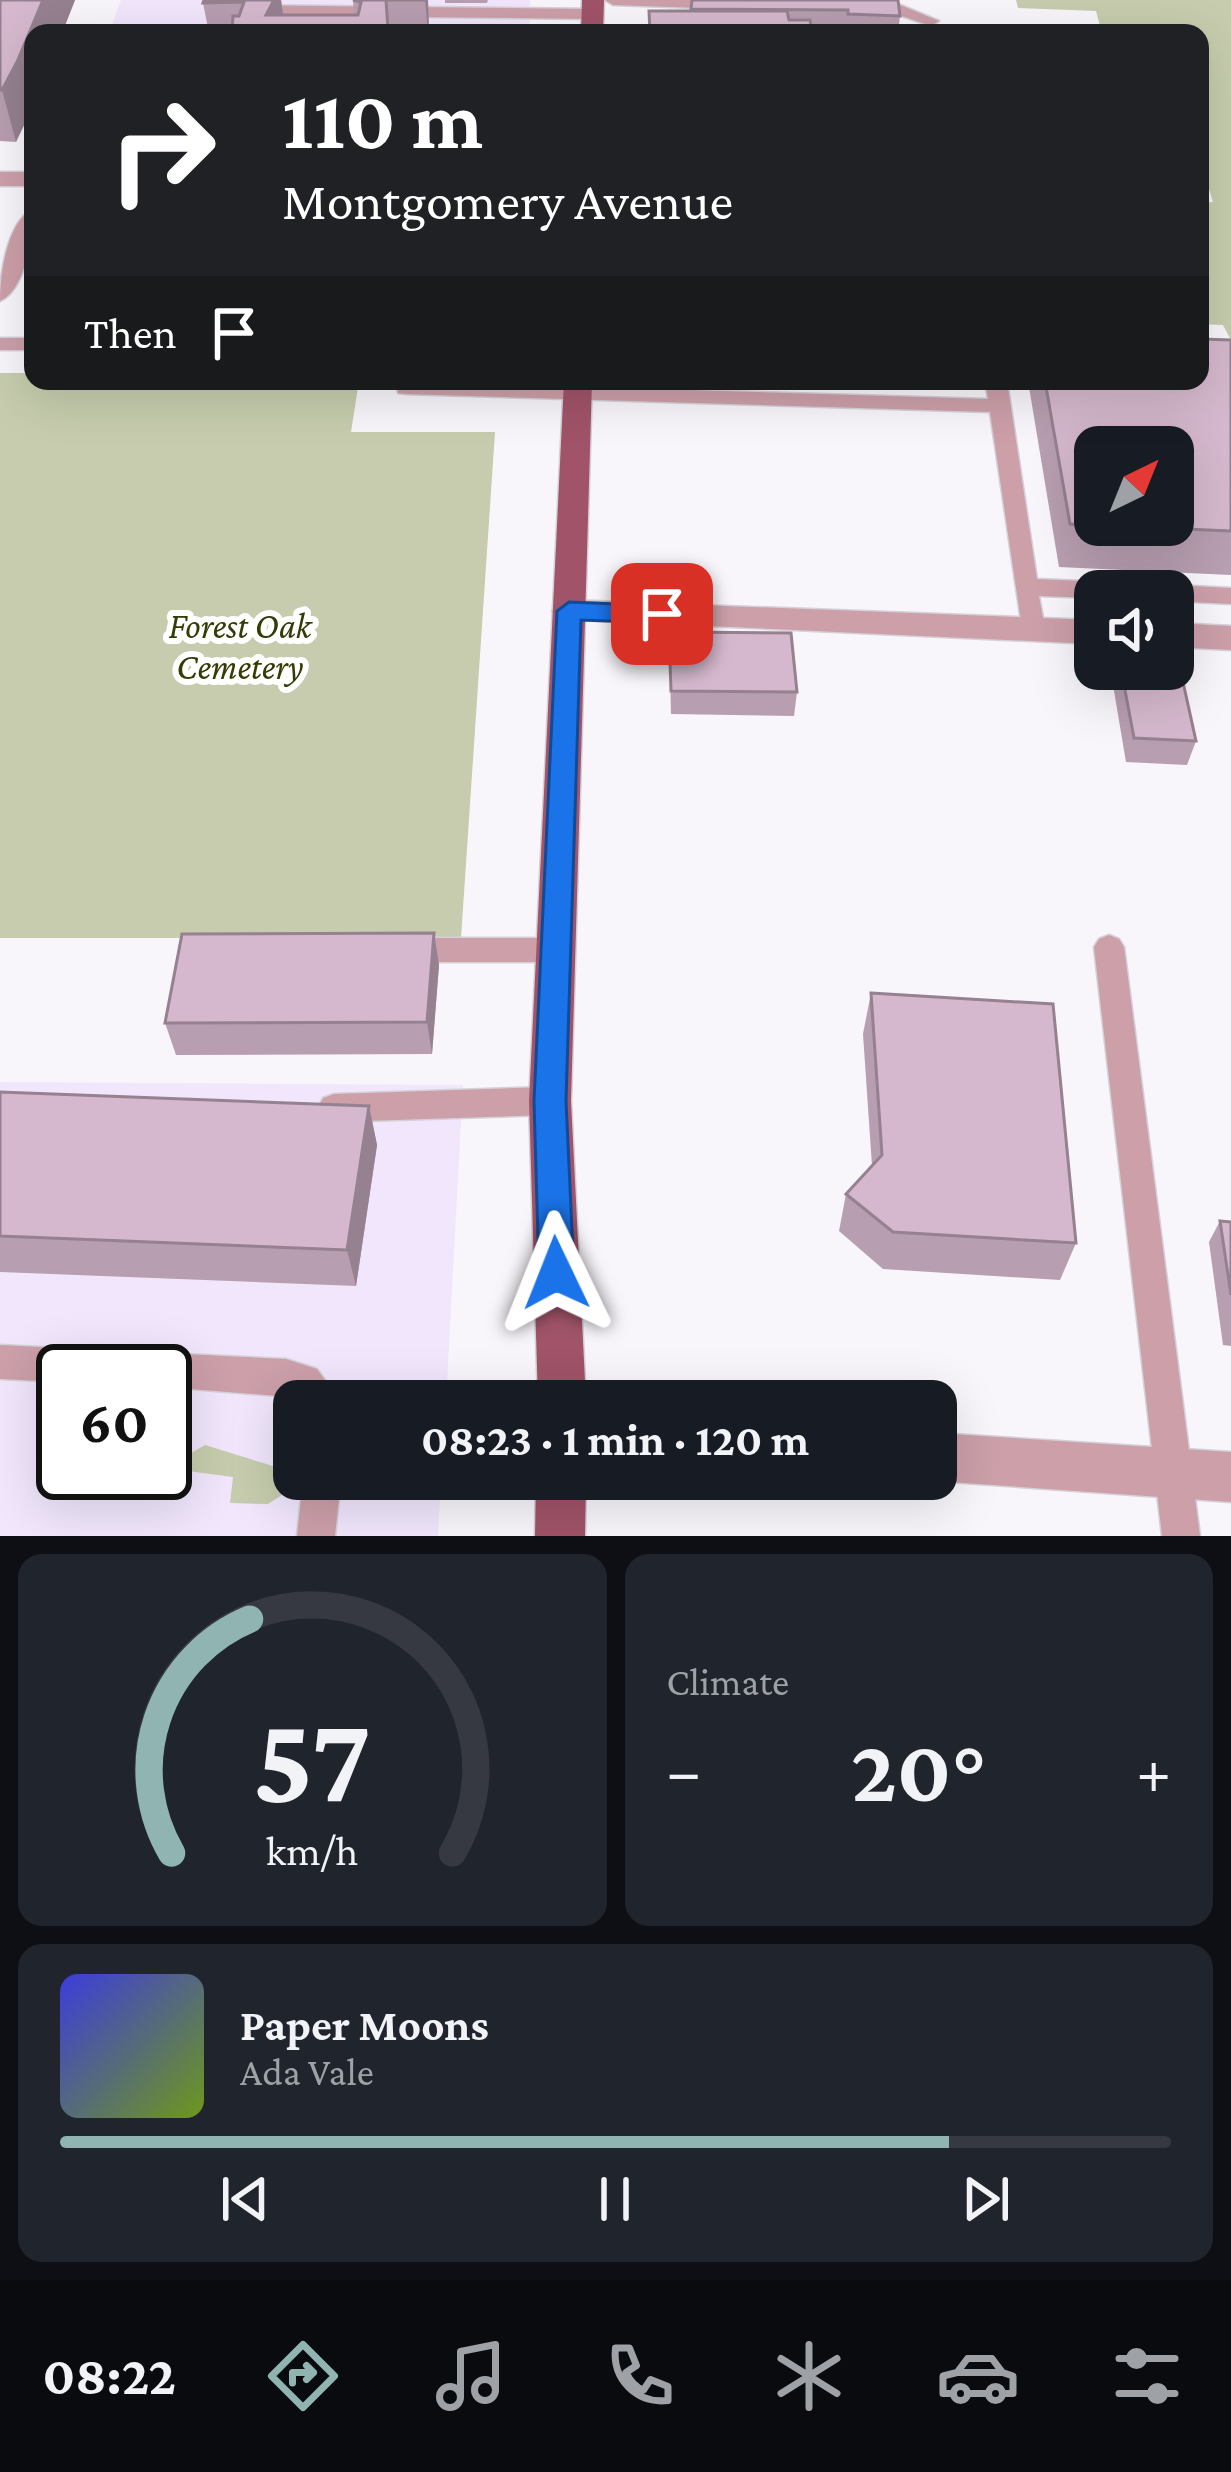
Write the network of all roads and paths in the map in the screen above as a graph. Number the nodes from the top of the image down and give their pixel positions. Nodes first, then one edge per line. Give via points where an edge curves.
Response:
1 (217, 0) edge
2 (419, 0) edge
3 (614, 0) edge
4 (742, 4) edge
5 (849, 8) edge
6 (400, 13) junction
7 (593, 16) edge
8 (931, 21) dead end
9 (24, 240) edge
10 (0, 296) edge
11 (578, 390) edge
12 (840, 390) edge
13 (998, 393) edge
14 (1025, 587) junction
15 (1074, 589) edge
16 (1194, 594) edge
17 (1231, 596) edge
18 (569, 611) junction
19 (1032, 629) junction
20 (1074, 631) edge
21 (1194, 636) edge
22 (1231, 638) edge
23 (1109, 947) dead end
24 (369, 950) edge
25 (556, 950) junction
26 (550, 1101) junction
27 (303, 1107) edge
28 (0, 1362) edge
29 (300, 1380) edge
30 (561, 1380) edge
31 (957, 1458) edge
32 (1171, 1473) junction
33 (1231, 1477) edge
34 (320, 1500) edge
35 (561, 1500) edge
36 (316, 1536) edge
37 (560, 1536) edge
38 (1181, 1536) edge

1 - 6 lane via 231,10
2 - 6 lane
3 - 4 lane
5 - 8 lane via 898,9
6 - 7 lane
9 - 10 lane
11 - 18 main road
12 - 13 lane
13 - 14 lane
14 - 15 lane
14 - 19 lane
16 - 17 lane
18 - 19 street
18 - 25 main road
19 - 20 street
21 - 22 street
23 - 32 lane
24 - 25 lane
25 - 26 main road
26 - 27 lane
26 - 30 main road
28 - 29 lane
31 - 32 street
32 - 33 street
32 - 38 lane
34 - 36 lane
35 - 37 main road

